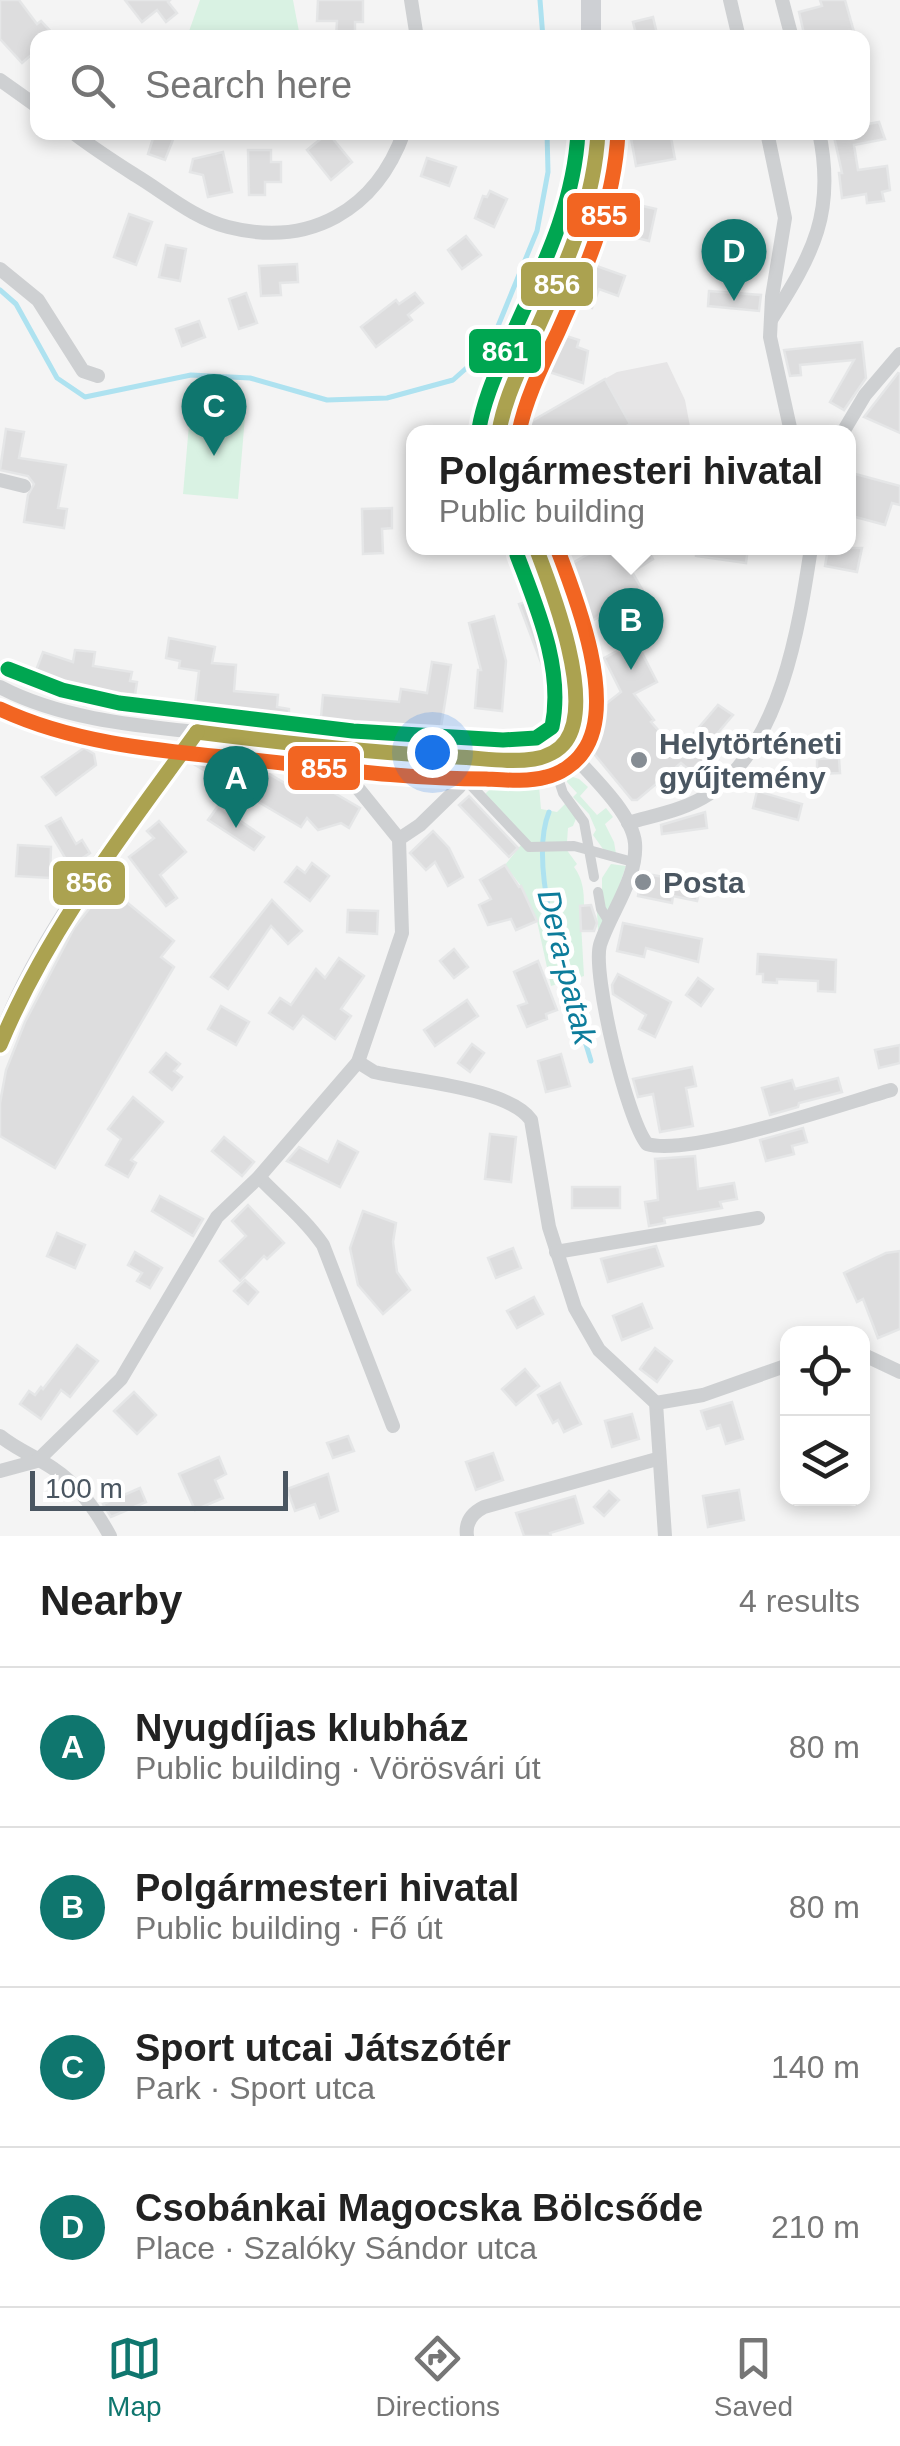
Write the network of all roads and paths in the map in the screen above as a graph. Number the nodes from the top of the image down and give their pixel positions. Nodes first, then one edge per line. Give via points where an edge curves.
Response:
1 (411, 0) edge
2 (591, 0) edge
3 (730, 0) edge
4 (782, 0) edge
5 (416, 30) edge
6 (591, 30) edge
7 (736, 30) edge
8 (790, 30) edge
9 (0, 80) edge
10 (30, 101) edge
11 (82, 140) edge
12 (401, 140) edge
13 (598, 140) edge
14 (769, 140) edge
15 (820, 140) edge
16 (0, 269) edge
17 (771, 320) junction
18 (900, 354) edge
19 (98, 376) dead end
20 (501, 425) edge
21 (789, 425) edge
22 (847, 425) edge
23 (0, 480) edge
24 (24, 486) dead end
25 (538, 555) edge
26 (810, 555) edge
27 (0, 687) edge
28 (197, 732) junction
29 (564, 744) junction
30 (348, 750) junction
31 (464, 774) junction
32 (559, 781) dead end
33 (628, 823) junction
34 (399, 839) junction
35 (589, 852) junction
36 (632, 862) junction
37 (594, 877) dead end
38 (598, 892) dead end
39 (610, 923) junction
40 (0, 1044) edge
41 (358, 1062) junction
42 (891, 1090) dead end
43 (259, 1176) junction
44 (758, 1218) dead end
45 (556, 1252) junction
46 (870, 1358) edge
47 (780, 1368) edge
48 (900, 1372) edge
49 (656, 1403) junction
50 (393, 1426) dead end
51 (0, 1436) edge
52 (657, 1458) junction
53 (37, 1461) junction
54 (0, 1472) edge
55 (110, 1536) edge
56 (467, 1536) edge
57 (665, 1536) edge

1 - 5 street
2 - 6 main road
3 - 7 street
4 - 8 street
9 - 10 street
11 - 12 street via 199,215 262,231 294,231 350,210 385,176
13 - 20 main road via 585,212
14 - 17 street via 785,218
15 - 17 street via 820,229
16 - 19 street via 38,300 80,368
17 - 21 street
18 - 22 street
23 - 24 street
25 - 29 main road via 573,677 573,721
26 - 33 street via 786,670 770,716 746,753 709,794
27 - 28 street via 76,714
28 - 30 main road
28 - 40 main road via 69,909
29 - 31 main road via 541,758
29 - 33 street
30 - 31 main road
30 - 34 street via 348,776
31 - 34 street
31 - 35 street via 523,842
32 - 35 street via 582,816
33 - 36 street
34 - 41 street via 402,933
35 - 36 street
35 - 37 street
36 - 39 street
38 - 39 street
39 - 42 street via 598,958 600,981 624,1090 648,1144 718,1140
41 - 43 street
41 - 45 street via 374,1072 478,1093 526,1113
43 - 50 street via 323,1245
43 - 53 street via 217,1217 121,1378
44 - 45 street
45 - 49 street via 598,1350
46 - 48 street
47 - 49 street via 703,1396
49 - 52 street
51 - 53 street
52 - 56 street via 484,1507 471,1517
52 - 57 street
53 - 54 street
53 - 55 street via 54,1468 96,1511

